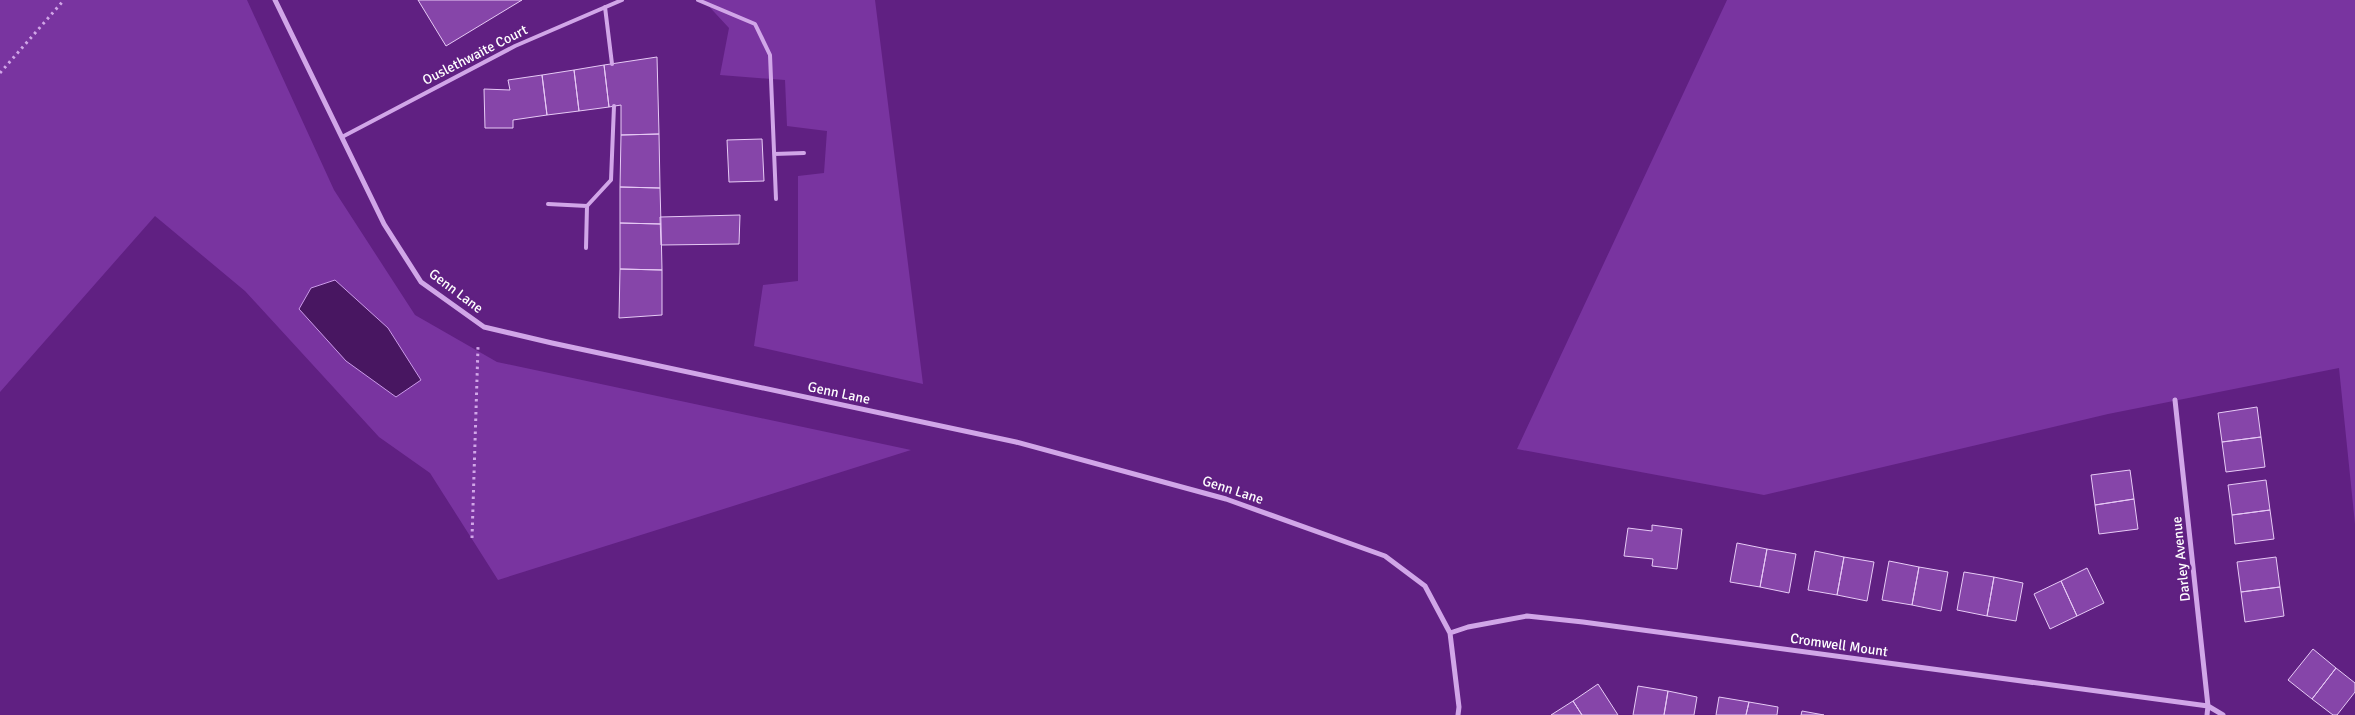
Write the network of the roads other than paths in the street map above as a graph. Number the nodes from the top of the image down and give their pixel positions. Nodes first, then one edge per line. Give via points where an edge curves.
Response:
1 (275, 0) edge
2 (622, 0) edge
3 (698, 0) edge
4 (605, 7) junction
5 (612, 64) dead end
6 (614, 106) dead end
7 (342, 137) junction
8 (804, 153) dead end
9 (774, 154) junction
10 (776, 199) dead end
11 (548, 204) dead end
12 (588, 206) junction
13 (586, 248) dead end
14 (2175, 400) dead end
15 (1450, 634) junction
16 (2208, 706) junction
17 (1458, 715) edge
18 (2207, 715) edge
19 (2224, 715) edge

1 - 7 street, Genn Lane
2 - 4 lane, Ouslethwaite Court
3 - 9 lane via 755,24 770,55
4 - 5 lane
4 - 7 lane, Ouslethwaite Court via 515,46
6 - 12 lane via 612,180
7 - 15 street, Genn Lane via 384,224 421,282 484,327 1016,442 1226,498 1384,556 1425,586
8 - 9 lane
9 - 10 lane
11 - 12 lane
12 - 13 lane
14 - 16 street, Darley Avenue
15 - 16 street, Cromwell Mount via 1468,627 1527,616
15 - 17 street, Genn Lane
16 - 18 street, Darley Avenue
16 - 19 street, Cromwell Mount

